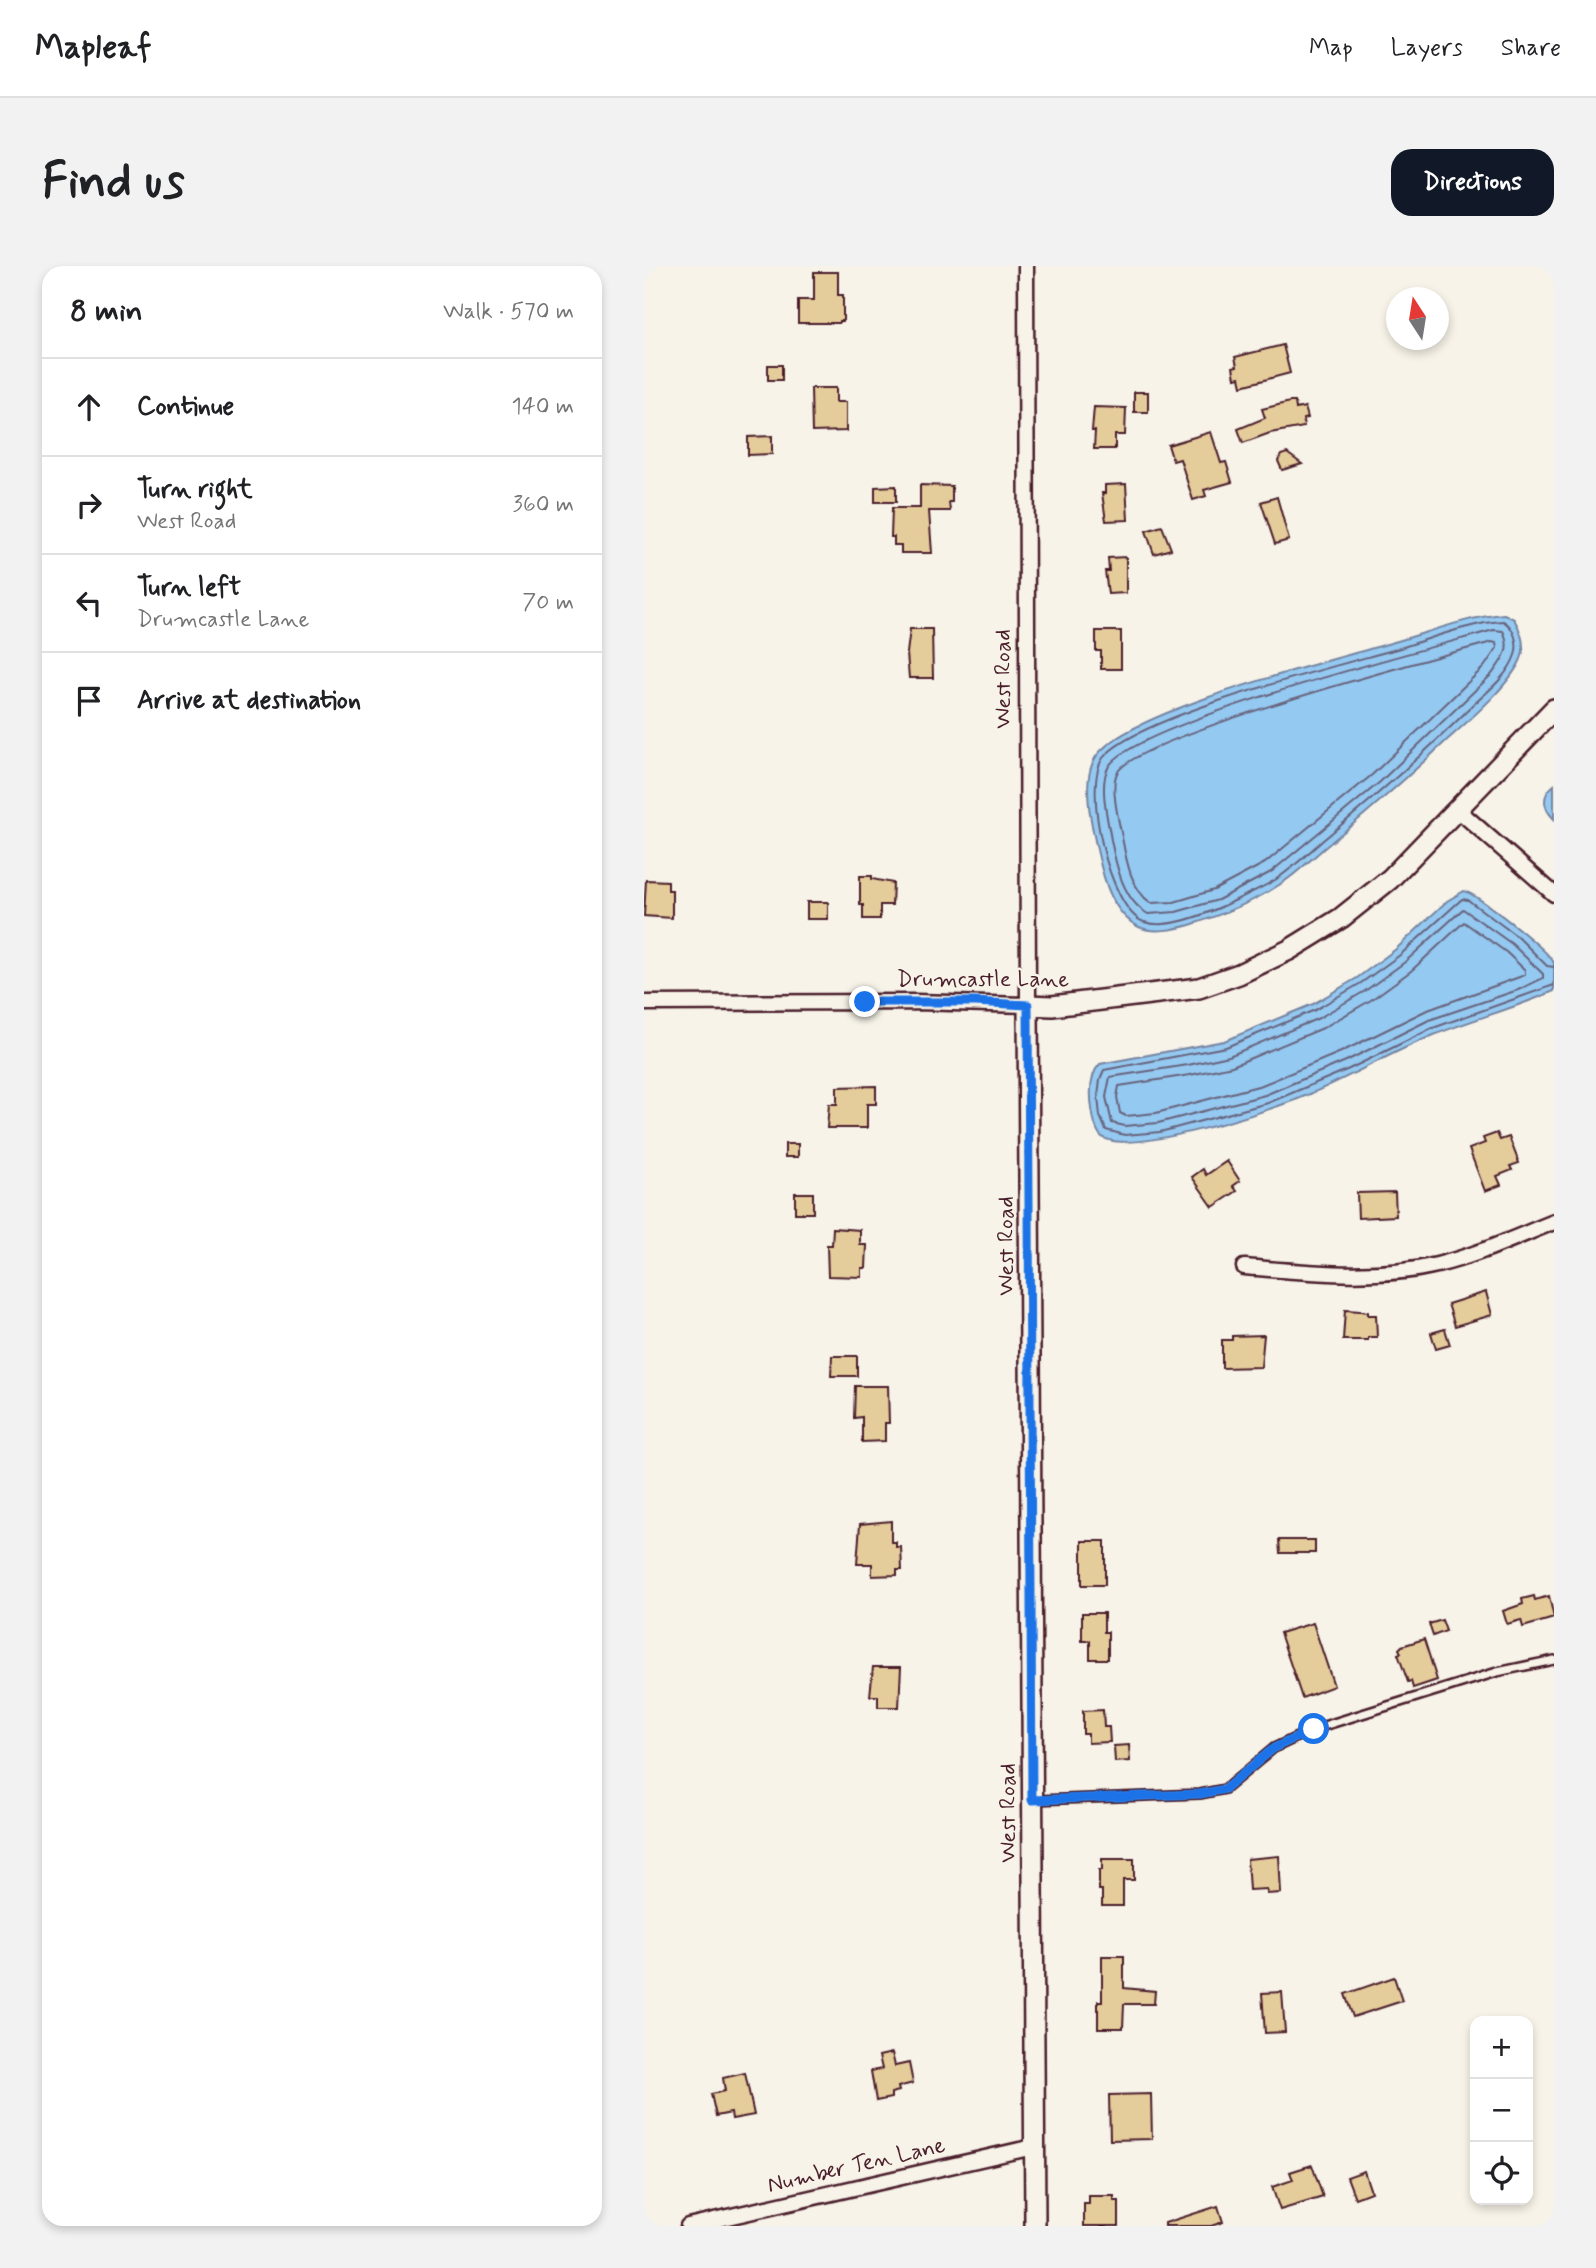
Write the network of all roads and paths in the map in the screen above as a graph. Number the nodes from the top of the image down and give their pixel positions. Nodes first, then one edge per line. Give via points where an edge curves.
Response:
1 (1026, 266) edge
2 (1554, 709) edge
3 (1457, 809) junction
4 (1554, 894) edge
5 (644, 1003) edge
6 (1028, 1005) junction
7 (1554, 1222) edge
8 (1244, 1266) dead end
9 (1554, 1660) edge
10 (1032, 1800) junction
11 (1033, 2147) junction
12 (688, 2226) edge
13 (1035, 2226) edge

1 - 6 street, West Road
2 - 3 street, Drumcastle Lane
3 - 4 street
3 - 6 street, Drumcastle Lane via 1390,879 1341,918 1239,974 1199,988
5 - 6 street, Drumcastle Lane
6 - 10 street, West Road
7 - 8 street via 1471,1255 1406,1270 1325,1273
9 - 10 lane via 1497,1672 1314,1729 1274,1748 1225,1789 1200,1794
10 - 11 street, West Road
11 - 12 street, Number Ten Lane
11 - 13 street, West Road

